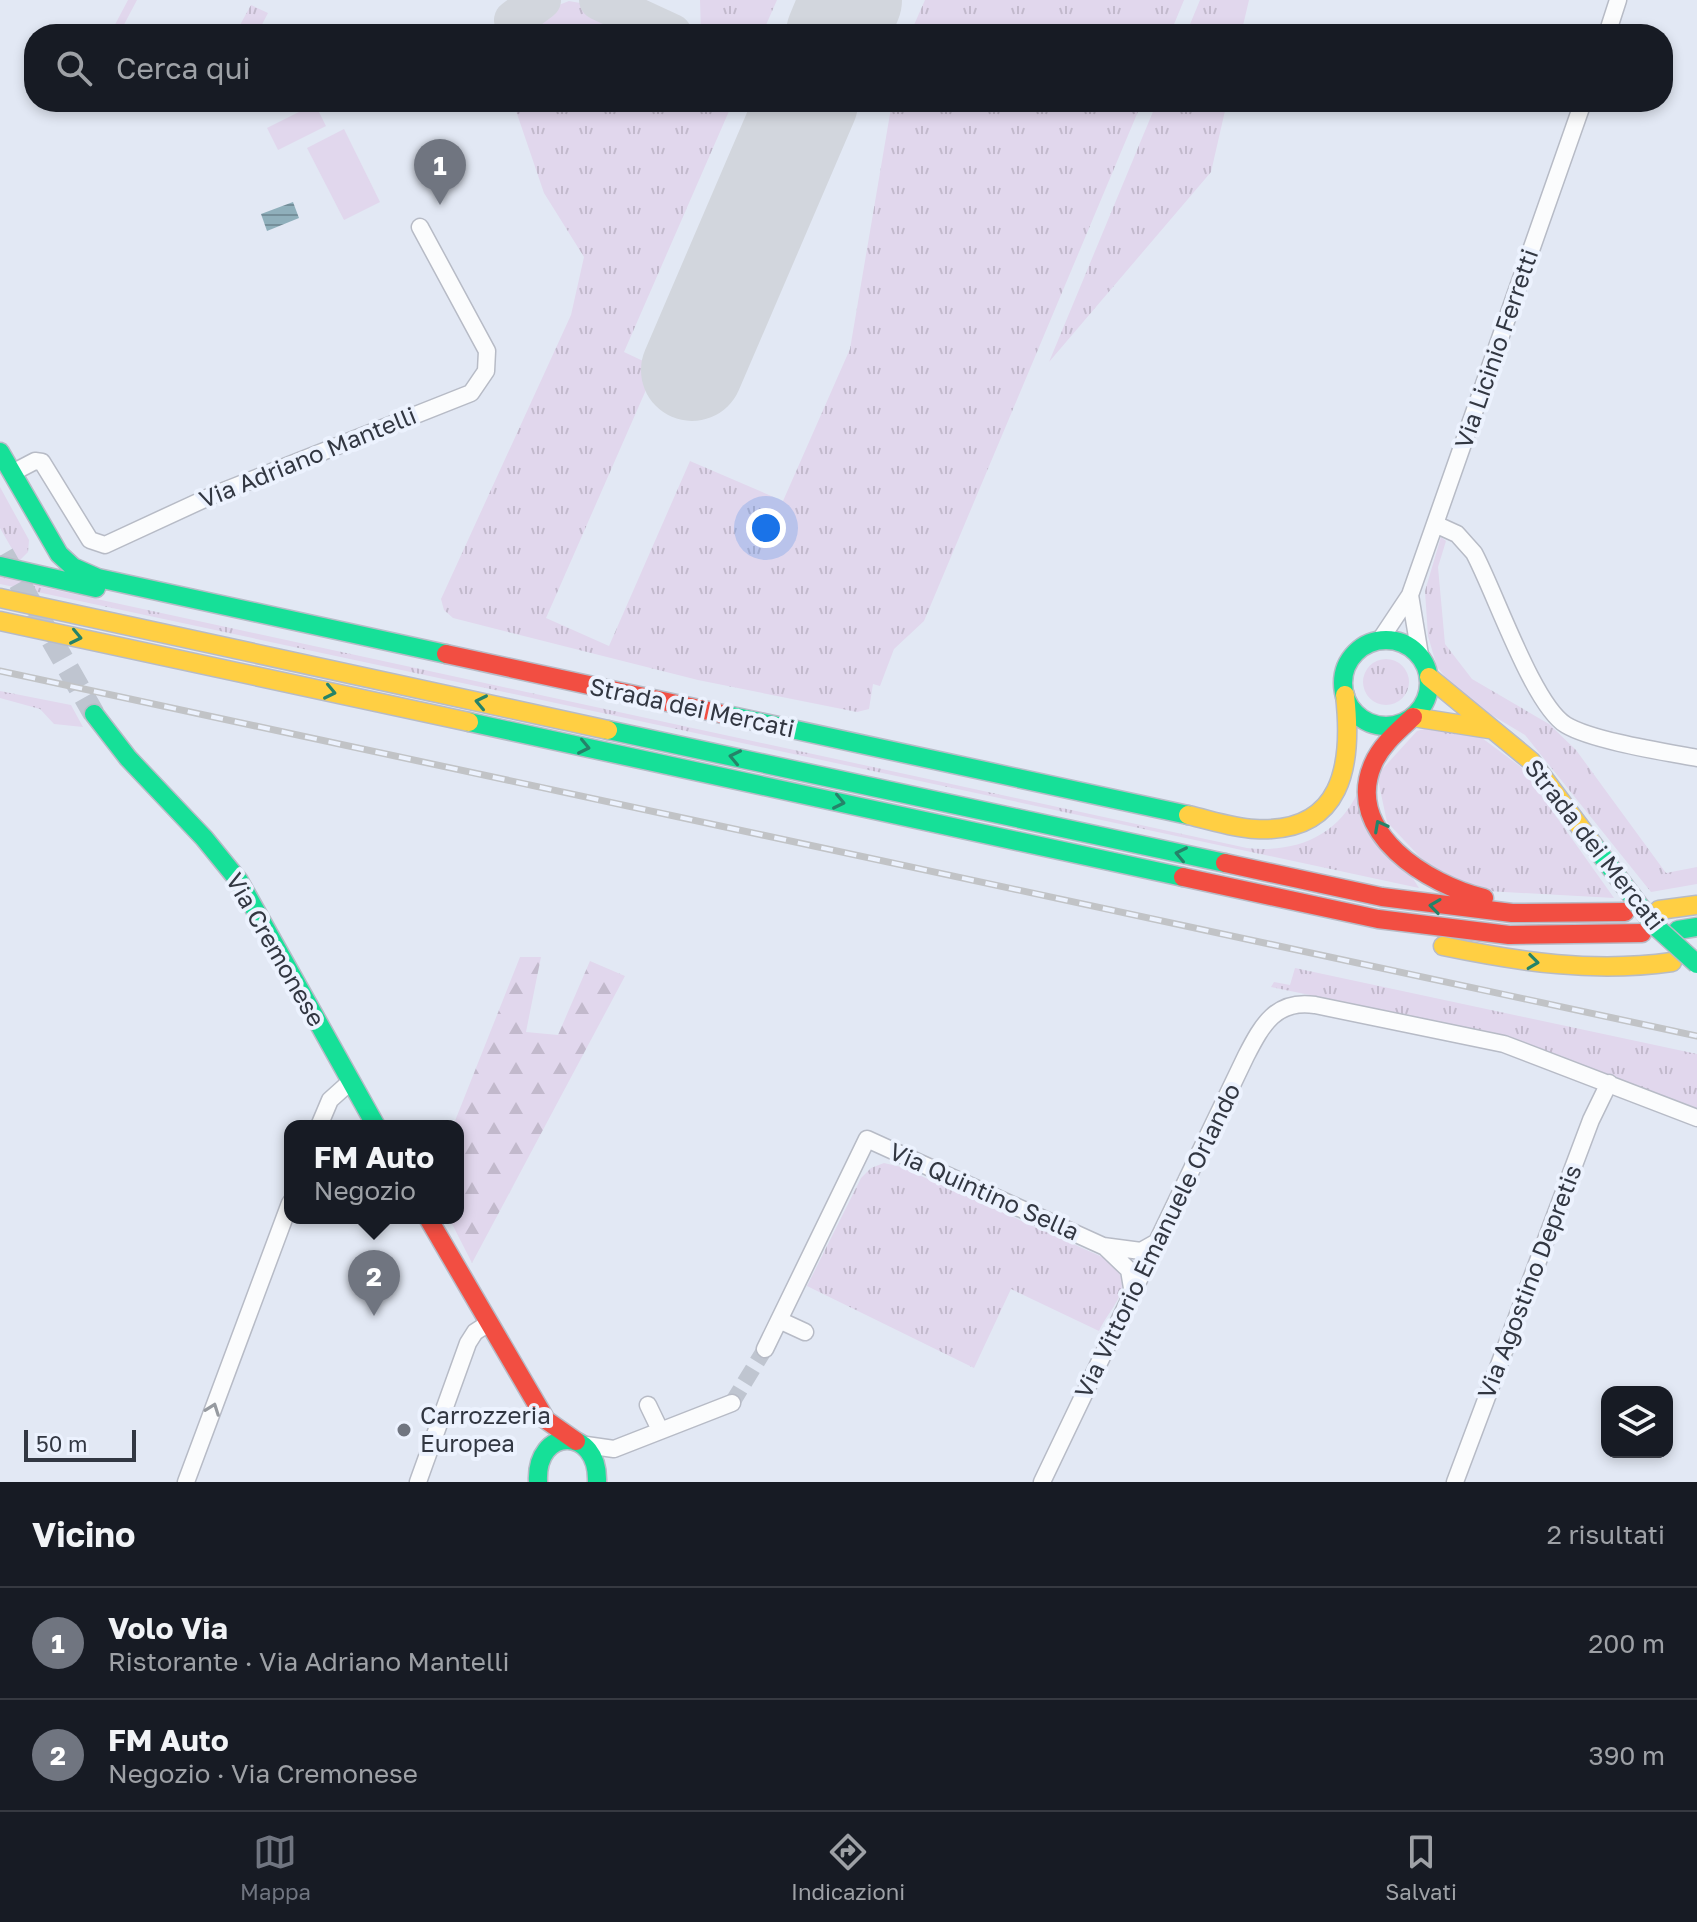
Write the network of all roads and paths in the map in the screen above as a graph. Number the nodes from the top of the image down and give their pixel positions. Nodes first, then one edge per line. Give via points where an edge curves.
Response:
1 (1618, 0) edge
2 (1610, 24) edge
3 (1579, 112) edge
4 (420, 227) dead end
5 (0, 454) edge
6 (12, 473) junction
7 (1435, 524) junction
8 (4, 560) edge
9 (1410, 595) junction
10 (0, 598) edge
11 (0, 621) edge
12 (1380, 640) junction
13 (1420, 655) junction
14 (1429, 677) junction
15 (1345, 695) junction
16 (94, 714) tunnel mouth
17 (1407, 720) junction
18 (1489, 729) junction
19 (1697, 758) edge
20 (1241, 889) junction
21 (1697, 905) edge
22 (1659, 910) dead end
23 (1642, 933) dead end
24 (1684, 965) edge
25 (350, 1082) junction
26 (1609, 1083) junction
27 (1697, 1118) edge
28 (322, 1120) edge
29 (372, 1120) edge
30 (284, 1219) edge
31 (431, 1224) edge
32 (1161, 1237) junction
33 (1102, 1245) junction
34 (1130, 1301) junction
35 (779, 1320) junction
36 (489, 1323) junction
37 (805, 1332) dead end
38 (765, 1349) tunnel mouth
39 (533, 1401) junction
40 (732, 1403) tunnel mouth
41 (648, 1405) dead end
42 (660, 1430) junction
43 (581, 1443) junction
44 (614, 1449) junction
45 (537, 1473) edge
46 (598, 1477) edge
47 (186, 1482) edge
48 (418, 1482) edge
49 (1042, 1482) edge
50 (1455, 1482) edge

1 - 2 street
3 - 7 street, Via Licinio Ferretti
4 - 6 street, Via Adriano Mantelli via 487,351 486,371 471,393 222,491 105,545 90,540 42,462
5 - 6 main road, Strada dei Mercati
5 - 8 main road via 37,540 24,569
6 - 15 main road, Strada dei Mercati via 59,554 98,578 1253,829 1299,823 1317,814 1336,793 1350,751
7 - 9 street, Via Licinio Ferretti
7 - 19 street via 1457,534 1474,553 1541,696 1557,718 1588,733
8 - 17 main road, Strada dei Mercati via 1259,839 1291,836 1327,819 1346,796 1372,746
9 - 12 street
9 - 13 street
10 - 17 main road via 1382,897 1512,913 1625,912 1471,896 1433,881 1409,864 1379,827 1368,784 1380,752
11 -> 20 main road
12 - 13 main road via 1395,640
12 - 15 main road, Strada dei Mercati via 1354,653 1343,680
13 - 14 main road, Strada dei Mercati
14 - 17 main road, Strada dei Mercati via 1427,699
14 - 18 main road, Strada dei Mercati
15 - 17 main road, Strada dei Mercati via 1360,717 1373,724
16 - 25 main road, Via Cremonese via 125,756 232,871
17 - 18 main road, Strada dei Mercati
18 - 24 main road, Strada dei Mercati, bridge via 1531,761
20 - 23 main road via 1443,929 1550,936
20 -> 24 main road via 1329,919 1484,954 1556,965
21 - 22 main road
25 - 28 street via 330,1100
25 - 29 main road, Via Cremonese
26 - 27 street
26 - 32 street, Via Vittorio Emanuele Orlando via 1458,1032 1307,1004 1283,1007 1252,1046
26 - 50 street, Via Agostino Depretis
47 -> 30 street
31 - 36 main road
32 - 33 street, Via Quintino Sella via 1141,1251
32 - 34 street, Via Vittorio Emanuele Orlando
33 - 34 street, Via Quintino Sella via 1129,1270
33 - 35 street, Via Quintino Sella via 867,1139
34 - 49 street, Via Vittorio Emanuele Orlando
35 - 37 street
35 - 38 street
36 - 39 main road
36 - 48 street via 468,1343
39 - 43 main road via 546,1420
39 - 45 main road
40 - 42 street
41 - 42 street
42 - 44 street
43 - 44 street
43 - 45 main road via 566,1439 547,1447
43 - 46 main road via 598,1462
44 - 46 street

